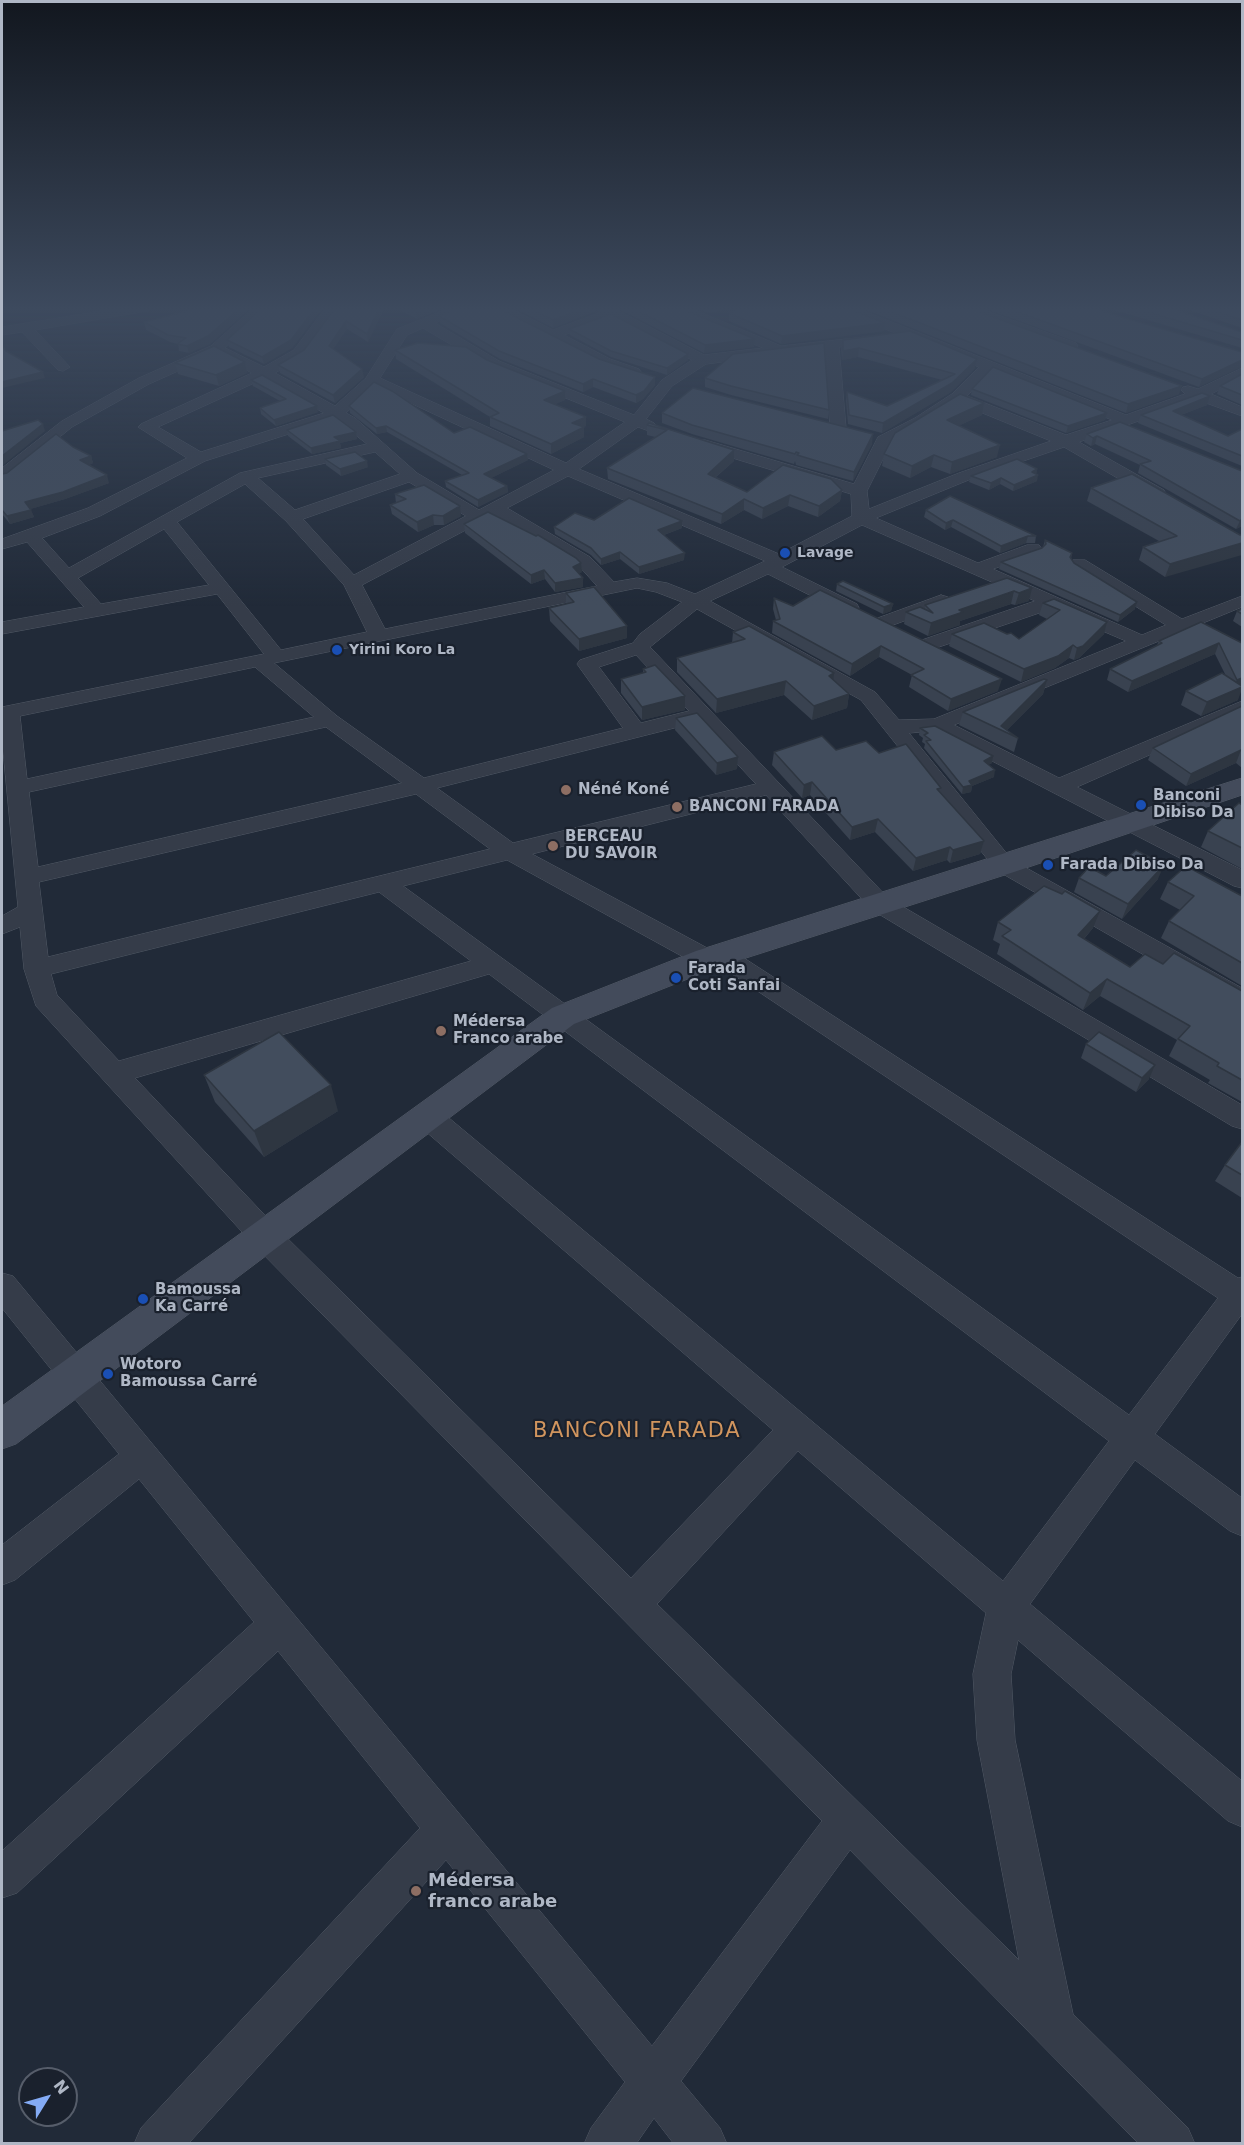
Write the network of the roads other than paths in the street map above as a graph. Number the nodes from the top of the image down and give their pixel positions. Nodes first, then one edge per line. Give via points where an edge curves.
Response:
1 (97, 407) edge
2 (189, 407) edge
3 (324, 407) edge
4 (343, 407) edge
5 (431, 407) edge
6 (602, 407) edge
7 (644, 407) edge
8 (837, 407) edge
9 (941, 407) edge
10 (982, 407) edge
11 (1089, 407) edge
12 (1163, 407) edge
13 (336, 414) junction
14 (637, 421) junction
15 (1123, 421) junction
16 (838, 428) edge
17 (1140, 431) edge
18 (666, 432) edge
19 (685, 439) edge
20 (1066, 441) junction
21 (377, 447) junction
22 (199, 458) junction
23 (567, 470) junction
24 (2, 476) edge
25 (246, 476) junction
26 (411, 476) junction
27 (860, 491) junction
28 (1170, 500) edge
29 (494, 508) junction
30 (477, 516) junction
31 (292, 517) junction
32 (861, 518) junction
33 (167, 521) junction
34 (31, 537) junction
35 (2, 544) edge
36 (1033, 549) edge
37 (774, 564) junction
38 (1079, 564) edge
39 (977, 569) junction
40 (66, 577) junction
41 (1005, 581) junction
42 (352, 583) junction
43 (221, 588) junction
44 (609, 588) junction
45 (976, 590) edge
46 (957, 596) edge
47 (696, 601) junction
48 (1242, 601) edge
49 (1052, 602) junction
50 (96, 610) junction
51 (1190, 622) junction
52 (882, 623) junction
53 (2, 628) edge
54 (1216, 630) edge
55 (378, 635) junction
56 (1143, 642) junction
57 (926, 645) junction
58 (640, 647) junction
59 (947, 656) edge
60 (267, 658) junction
61 (999, 681) edge
62 (1020, 691) junction
63 (1242, 707) edge
64 (5, 712) edge
65 (703, 714) junction
66 (330, 720) junction
67 (937, 725) junction
68 (893, 727) junction
69 (636, 732) junction
70 (419, 786) junction
71 (1242, 786) edge
72 (771, 787) junction
73 (1058, 787) junction
74 (17, 789) junction
75 (1130, 823) junction
76 (510, 852) junction
77 (1004, 865) junction
78 (27, 877) junction
79 (1242, 880) edge
80 (383, 883) junction
81 (880, 904) junction
82 (31, 911) junction
83 (2, 926) edge
84 (714, 957) junction
85 (493, 964) junction
86 (37, 969) junction
87 (1242, 999) edge
88 (563, 1016) junction
89 (115, 1073) junction
90 (427, 1116) junction
91 (1242, 1118) edge
92 (265, 1236) junction
93 (2, 1286) edge
94 (1241, 1294) edge
95 (75, 1376) junction
96 (796, 1429) junction
97 (2, 1430) edge
98 (1132, 1438) junction
99 (141, 1457) junction
100 (1242, 1519) edge
101 (2, 1567) edge
102 (632, 1604) junction
103 (1006, 1607) junction
104 (279, 1625) junction
105 (1242, 1807) edge
106 (848, 1819) junction
107 (447, 1829) junction
108 (2, 1878) edge
109 (1053, 2025) junction
110 (653, 2081) junction
111 (157, 2144) edge
112 (607, 2144) edge
113 (704, 2144) edge
114 (1172, 2144) edge

1 - 24 street via 67,424
2 - 22 street via 146,427
3 - 13 street
4 - 13 street
5 - 23 street
6 - 14 street
7 - 14 street
8 - 16 street
9 - 27 street via 920,421 878,438
10 - 20 street
11 - 15 street
12 - 15 street
13 - 21 street via 350,421
13 - 22 street
14 - 18 street
14 - 23 street
15 - 17 street
15 - 20 street
19 - 27 street
20 - 28 street
20 - 32 street
21 - 25 street
21 - 26 street
22 - 34 street via 94,512
23 - 29 street
23 - 37 street
25 - 31 street
25 - 33 street
26 - 30 street
26 - 31 street
27 - 32 street
29 - 30 street
29 - 44 street via 584,561
30 - 42 street
31 - 42 street
32 - 37 street
32 - 39 street
33 - 40 street
33 - 43 street
34 - 35 street
34 - 40 street
36 - 39 street
37 - 47 street
37 - 52 street
38 - 51 street
39 - 41 street
40 - 50 street
41 - 45 street
41 - 49 street
42 - 55 street
43 - 50 street
43 - 60 street
44 - 47 street via 637,583
44 - 55 street
46 - 52 street
47 - 58 street
47 - 68 street via 868,696
48 - 51 street
49 - 56 street
49 - 57 street
50 - 53 street
51 - 54 street
51 - 56 street
52 - 57 street
55 - 60 street
56 - 62 street
57 - 59 street
58 - 65 street
58 - 69 street via 587,664
60 - 64 street
60 - 66 street
61 - 62 street
62 - 67 street
63 - 73 street
64 - 74 street
65 - 69 street
65 - 72 street
66 - 70 street
66 - 74 street
67 - 68 street
67 - 73 street
68 - 77 street
69 - 70 street
70 - 76 street
70 - 78 street
71 - 75 main road
72 - 76 street
72 - 81 street
73 - 75 street
74 - 78 street
75 - 77 main road
75 - 79 street
76 - 80 street
76 - 84 street
77 - 81 main road
77 - 87 street
78 - 82 street
80 - 85 street
80 - 86 street
81 - 84 main road
81 - 91 street
82 - 83 street
82 - 86 street
84 - 88 main road
84 - 94 street
85 - 88 street
85 - 89 street
86 - 89 street via 45,999
88 - 90 main road
88 - 98 street
89 - 92 street
90 - 92 main road
90 - 96 street
92 - 95 main road
92 - 102 street
93 - 95 street
94 - 98 street
95 - 97 main road
95 - 99 street
96 - 102 street
96 - 103 street
98 - 100 street
98 - 103 street
99 - 101 street
99 - 104 street
102 - 106 street
103 - 105 street
103 - 109 street via 992,1674 996,1740
104 - 107 street
104 - 108 street
106 - 109 street
106 - 110 street
107 - 110 street
107 - 111 street
109 - 114 street
110 - 112 street
110 - 113 street

